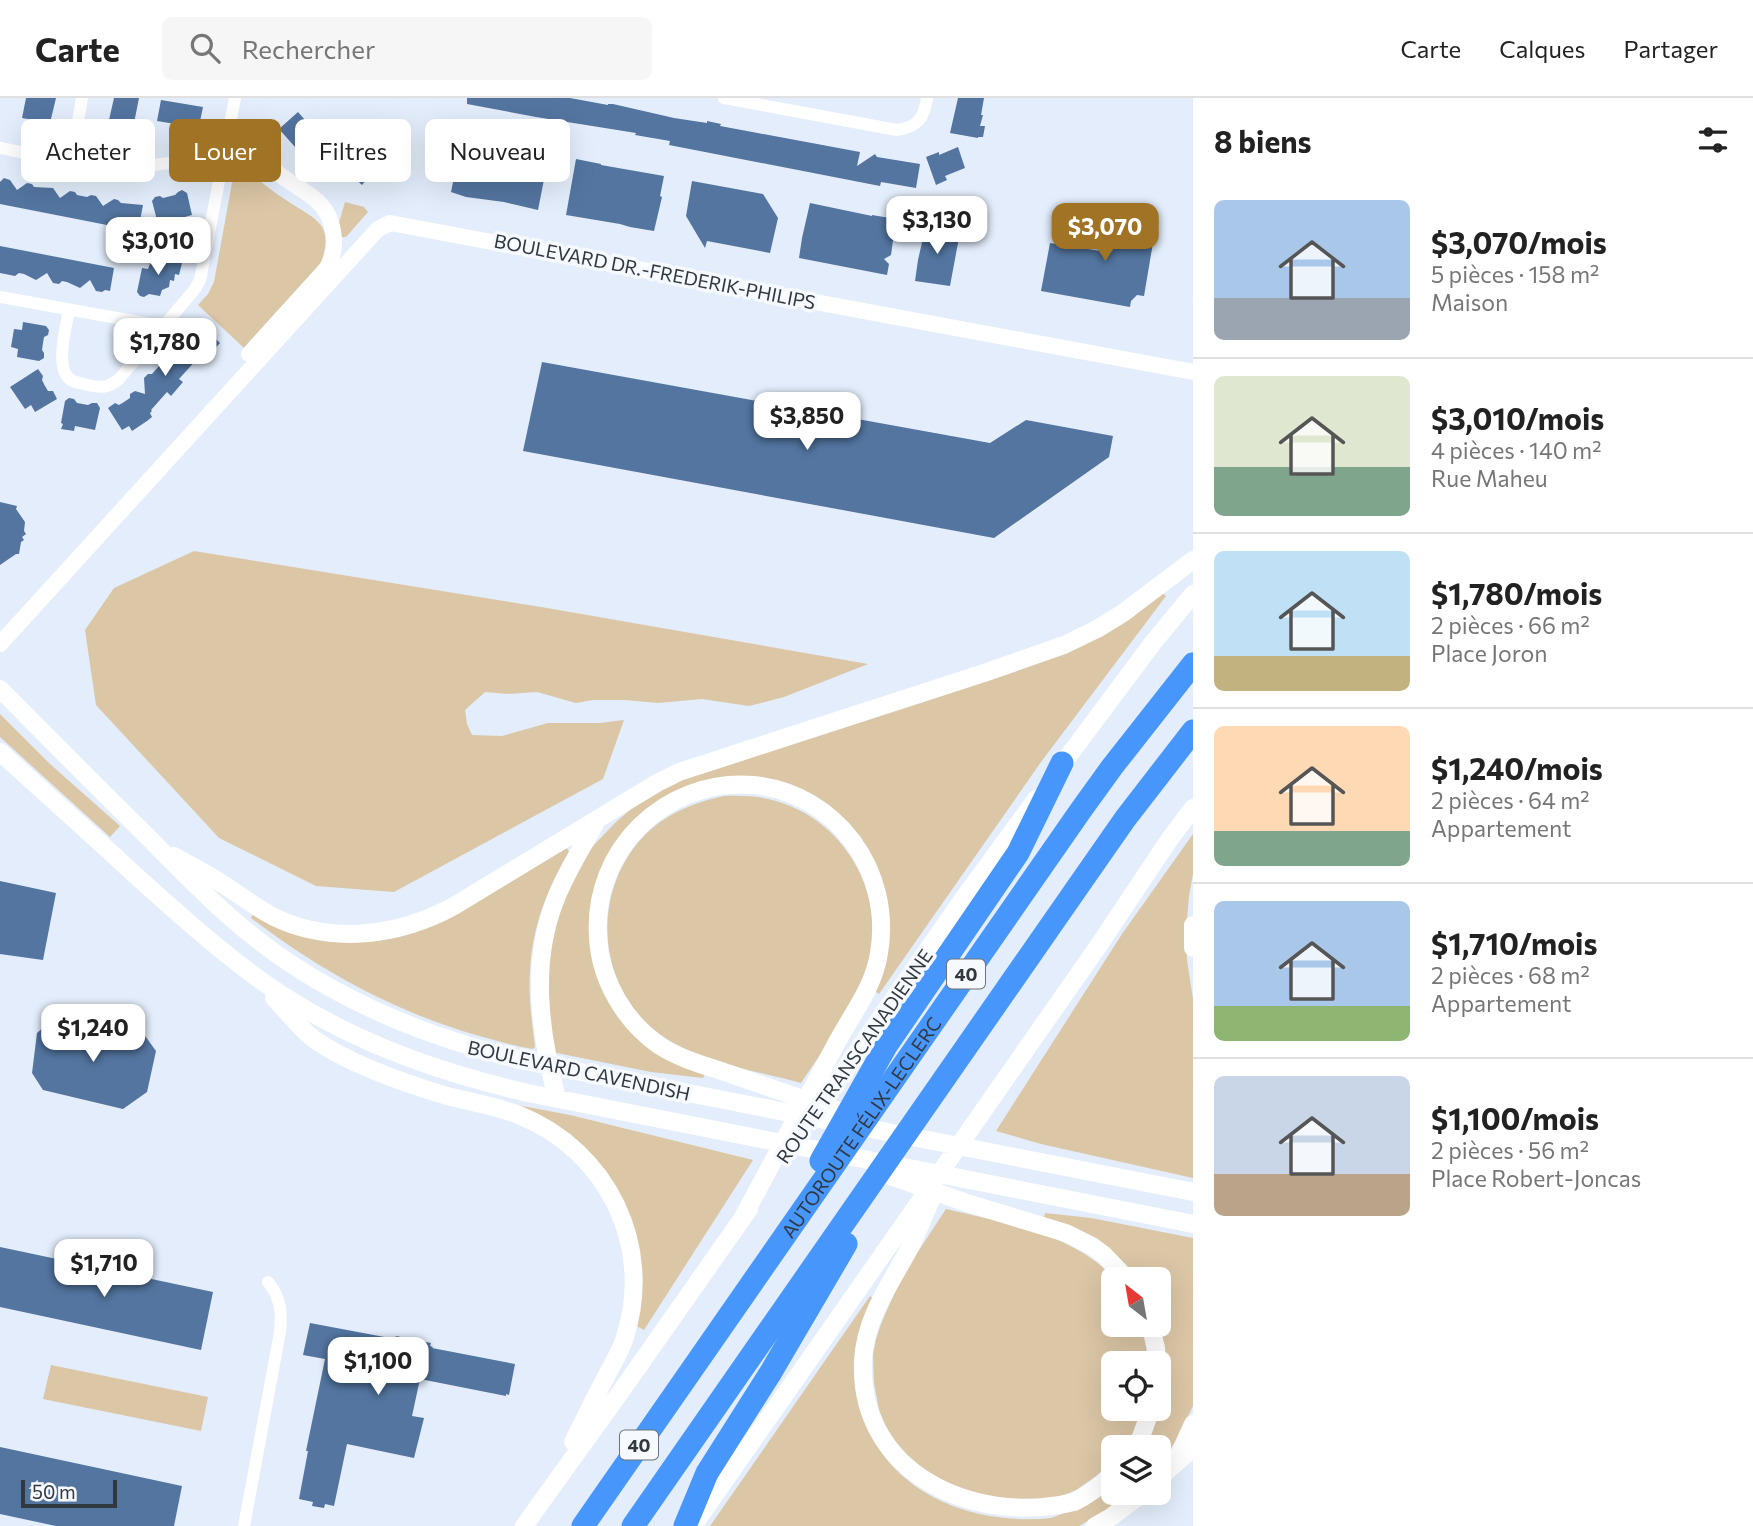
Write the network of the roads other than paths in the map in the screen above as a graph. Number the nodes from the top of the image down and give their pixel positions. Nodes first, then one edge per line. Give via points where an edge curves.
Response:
1 (82, 98) edge
2 (235, 98) edge
3 (724, 98) edge
4 (927, 98) edge
5 (78, 119) edge
6 (231, 119) edge
7 (0, 148) edge
8 (21, 152) edge
9 (281, 175) edge
10 (219, 182) edge
11 (0, 297) edge
12 (69, 310) junction
13 (161, 330) junction
14 (1193, 372) edge
15 (200, 424) junction
16 (1193, 560) edge
17 (1193, 594) edge
18 (0, 644) edge
19 (1193, 664) edge
20 (0, 689) edge
21 (1193, 731) edge
22 (0, 752) edge
23 (1062, 763) junction
24 (1193, 808) edge
25 (597, 821) junction
26 (158, 848) junction
27 (1193, 925) edge
28 (1193, 948) edge
29 (247, 971) junction
30 (548, 1066) junction
31 (937, 1089) junction
32 (556, 1098) junction
33 (928, 1140) junction
34 (823, 1152) junction
35 (946, 1163) junction
36 (1193, 1192) edge
37 (743, 1217) junction
38 (1193, 1224) edge
39 (1116, 1267) edge
40 (268, 1282) dead end
41 (748, 1289) junction
42 (1193, 1424) edge
43 (1193, 1448) edge
44 (1174, 1465) junction
45 (1171, 1468) edge
46 (1101, 1484) edge
47 (548, 1492) junction
48 (1127, 1505) edge
49 (244, 1526) edge
50 (524, 1526) edge
51 (583, 1526) edge
52 (634, 1526) edge
53 (685, 1526) edge
54 (693, 1526) edge
55 (1095, 1526) edge

1 - 5 street
2 - 6 street
3 - 4 street via 897,130 922,118
7 - 8 street
9 - 15 street, BOULEVARD DR.-FREDERIK-PHILIPS via 325,211 334,253 212,395
10 - 13 street via 198,285
11 - 12 street
12 - 13 street via 150,324
12 - 13 street via 62,366 72,381 99,387 119,379
14 - 15 street, BOULEVARD DR.-FREDERIK-PHILIPS via 390,223 378,229
15 - 18 street, BOULEVARD DR.-FREDERIK-PHILIPS
16 - 25 main road via 1123,613 1064,645 679,772
17 - 23 main road, ROUTE TRANSCANADIENNE
19 - 41 highway, AUTOROUTE FÉLIX-LECLERC / 40 via 1081,810
20 - 26 main road, BOULEVARD CAVENDISH
21 - 31 highway, 40 via 1125,819
22 - 29 main road, BOULEVARD CAVENDISH
23 - 37 main road, ROUTE TRANSCANADIENNE
23 - 41 highway via 1018,853 886,1046
24 - 35 main road
25 - 26 main road via 435,916 397,929 358,934 317,930 277,918
25 - 30 main road via 555,898 543,940 540,998
26 - 30 main road, BOULEVARD CAVENDISH via 234,921 331,989 447,1040
27 - 28 main road
29 - 32 main road, BOULEVARD CAVENDISH via 321,1018 398,1055 472,1080
29 - 47 main road via 314,1039 419,1087 533,1121 575,1150 609,1191 628,1237 634,1274 632,1311 620,1350
30 - 32 main road
30 - 33 main road, BOULEVARD CAVENDISH
31 - 52 highway, 40
31 - 53 highway via 707,1473
32 - 34 main road, BOULEVARD CAVENDISH
33 - 36 main road, BOULEVARD CAVENDISH
33 - 37 main road via 780,1091 691,1061 662,1047 636,1026 615,996 598,947 598,913 606,876 623,845 646,820 704,789 767,787 828,816 864,858 882,919 870,985 838,1040
34 - 38 main road, BOULEVARD CAVENDISH
34 - 39 main road via 1050,1227 1080,1239
35 - 46 main road via 869,1331 863,1373 868,1407 880,1437 914,1481 947,1501 983,1513 1022,1515 1057,1508
35 - 54 main road
37 - 47 main road, ROUTE TRANSCANADIENNE
40 - 49 street via 281,1306 280,1332
41 - 51 highway, AUTOROUTE FÉLIX-LECLERC / 40
42 - 44 main road
43 - 44 main road
44 - 45 main road
47 - 50 main road, ROUTE TRANSCANADIENNE
48 - 55 main road

